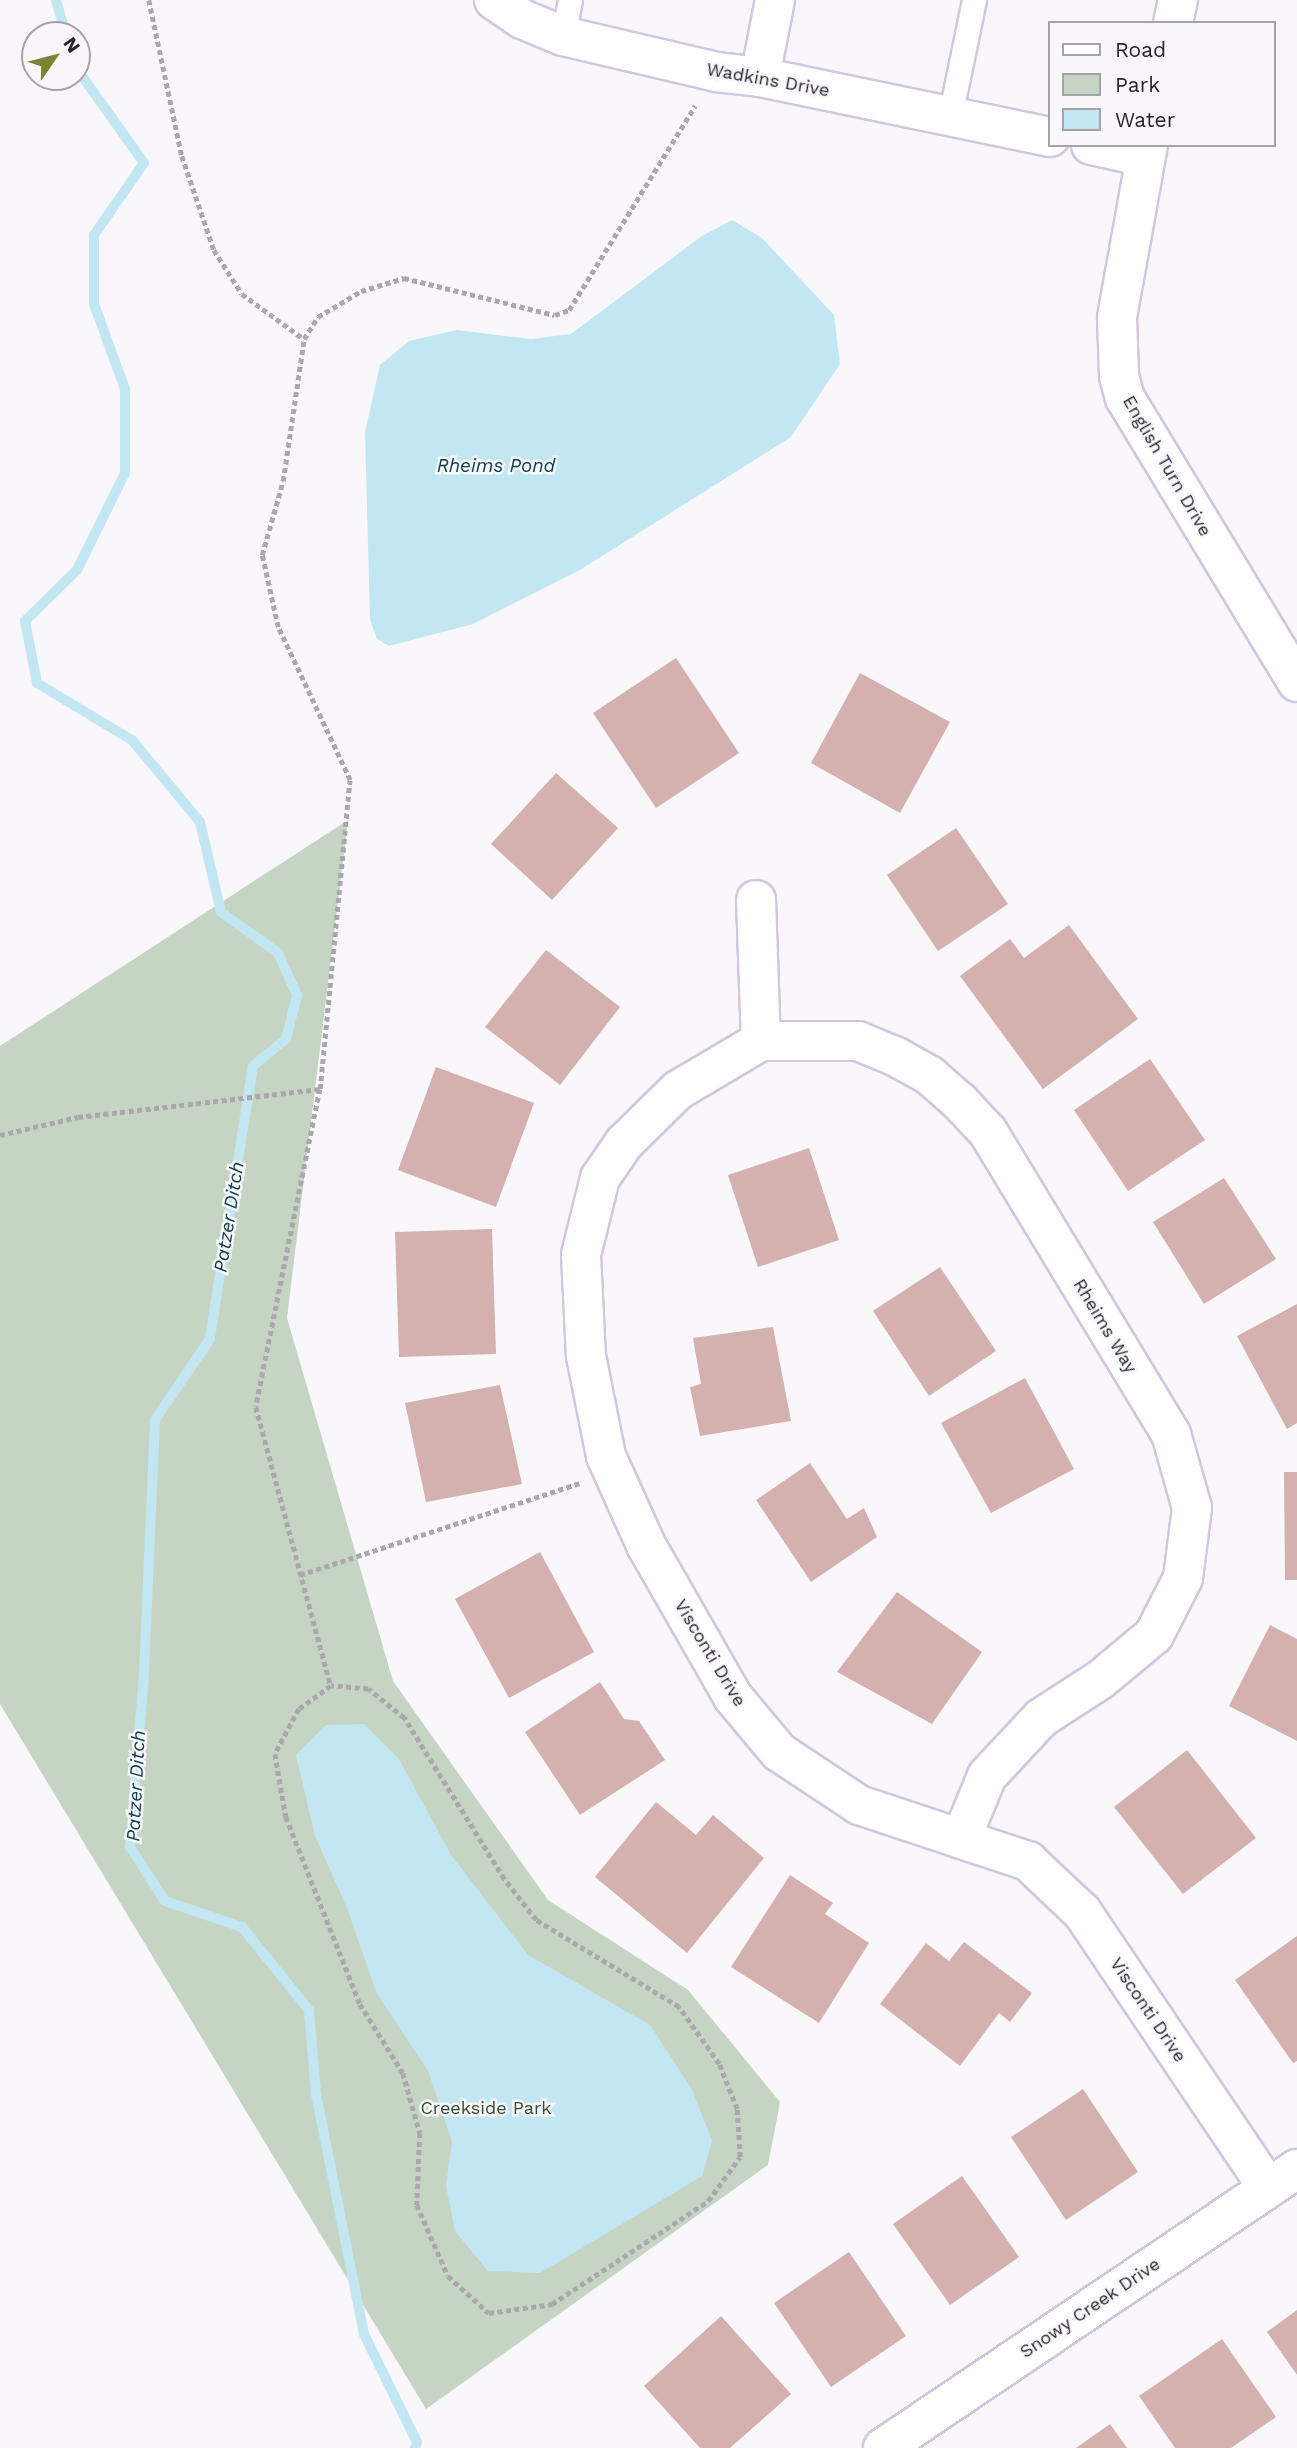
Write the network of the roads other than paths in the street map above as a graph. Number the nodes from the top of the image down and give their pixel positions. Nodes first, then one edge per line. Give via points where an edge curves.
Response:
1 (494, 0) edge
2 (775, 0) edge
3 (974, 0) edge
4 (1178, 0) edge
5 (566, 18) edge
6 (1173, 21) edge
7 (760, 77) junction
8 (950, 116) junction
9 (1048, 137) edge
10 (1109, 147) edge
11 (1146, 151) edge
12 (1297, 682) edge
13 (756, 900) dead end
14 (761, 1041) junction
15 (961, 1839) junction
16 (1282, 2179) edge
17 (883, 2448) edge

1 - 5 street, Wadkins Drive via 522,19
2 - 7 street
3 - 8 lane
4 - 6 street
5 - 7 street, Wadkins Drive via 716,72
7 - 8 street, Wadkins Drive
8 - 9 street, Wadkins Drive
10 - 11 street
11 - 12 street, English Turn Drive via 1117,318 1119,376 1125,398
13 - 14 street
14 - 15 street, Visconti Drive via 678,1090 624,1143 600,1178 581,1255 586,1356 606,1456 646,1545 733,1697 779,1752 859,1805
14 - 15 street, Rheims Way via 858,1041 929,1075 988,1132 1171,1434 1192,1508 1183,1578 1154,1635 1100,1680 1041,1718 987,1776
15 - 16 street, Visconti Drive via 1028,1861 1082,1912
16 - 17 street, Snowy Creek Drive

